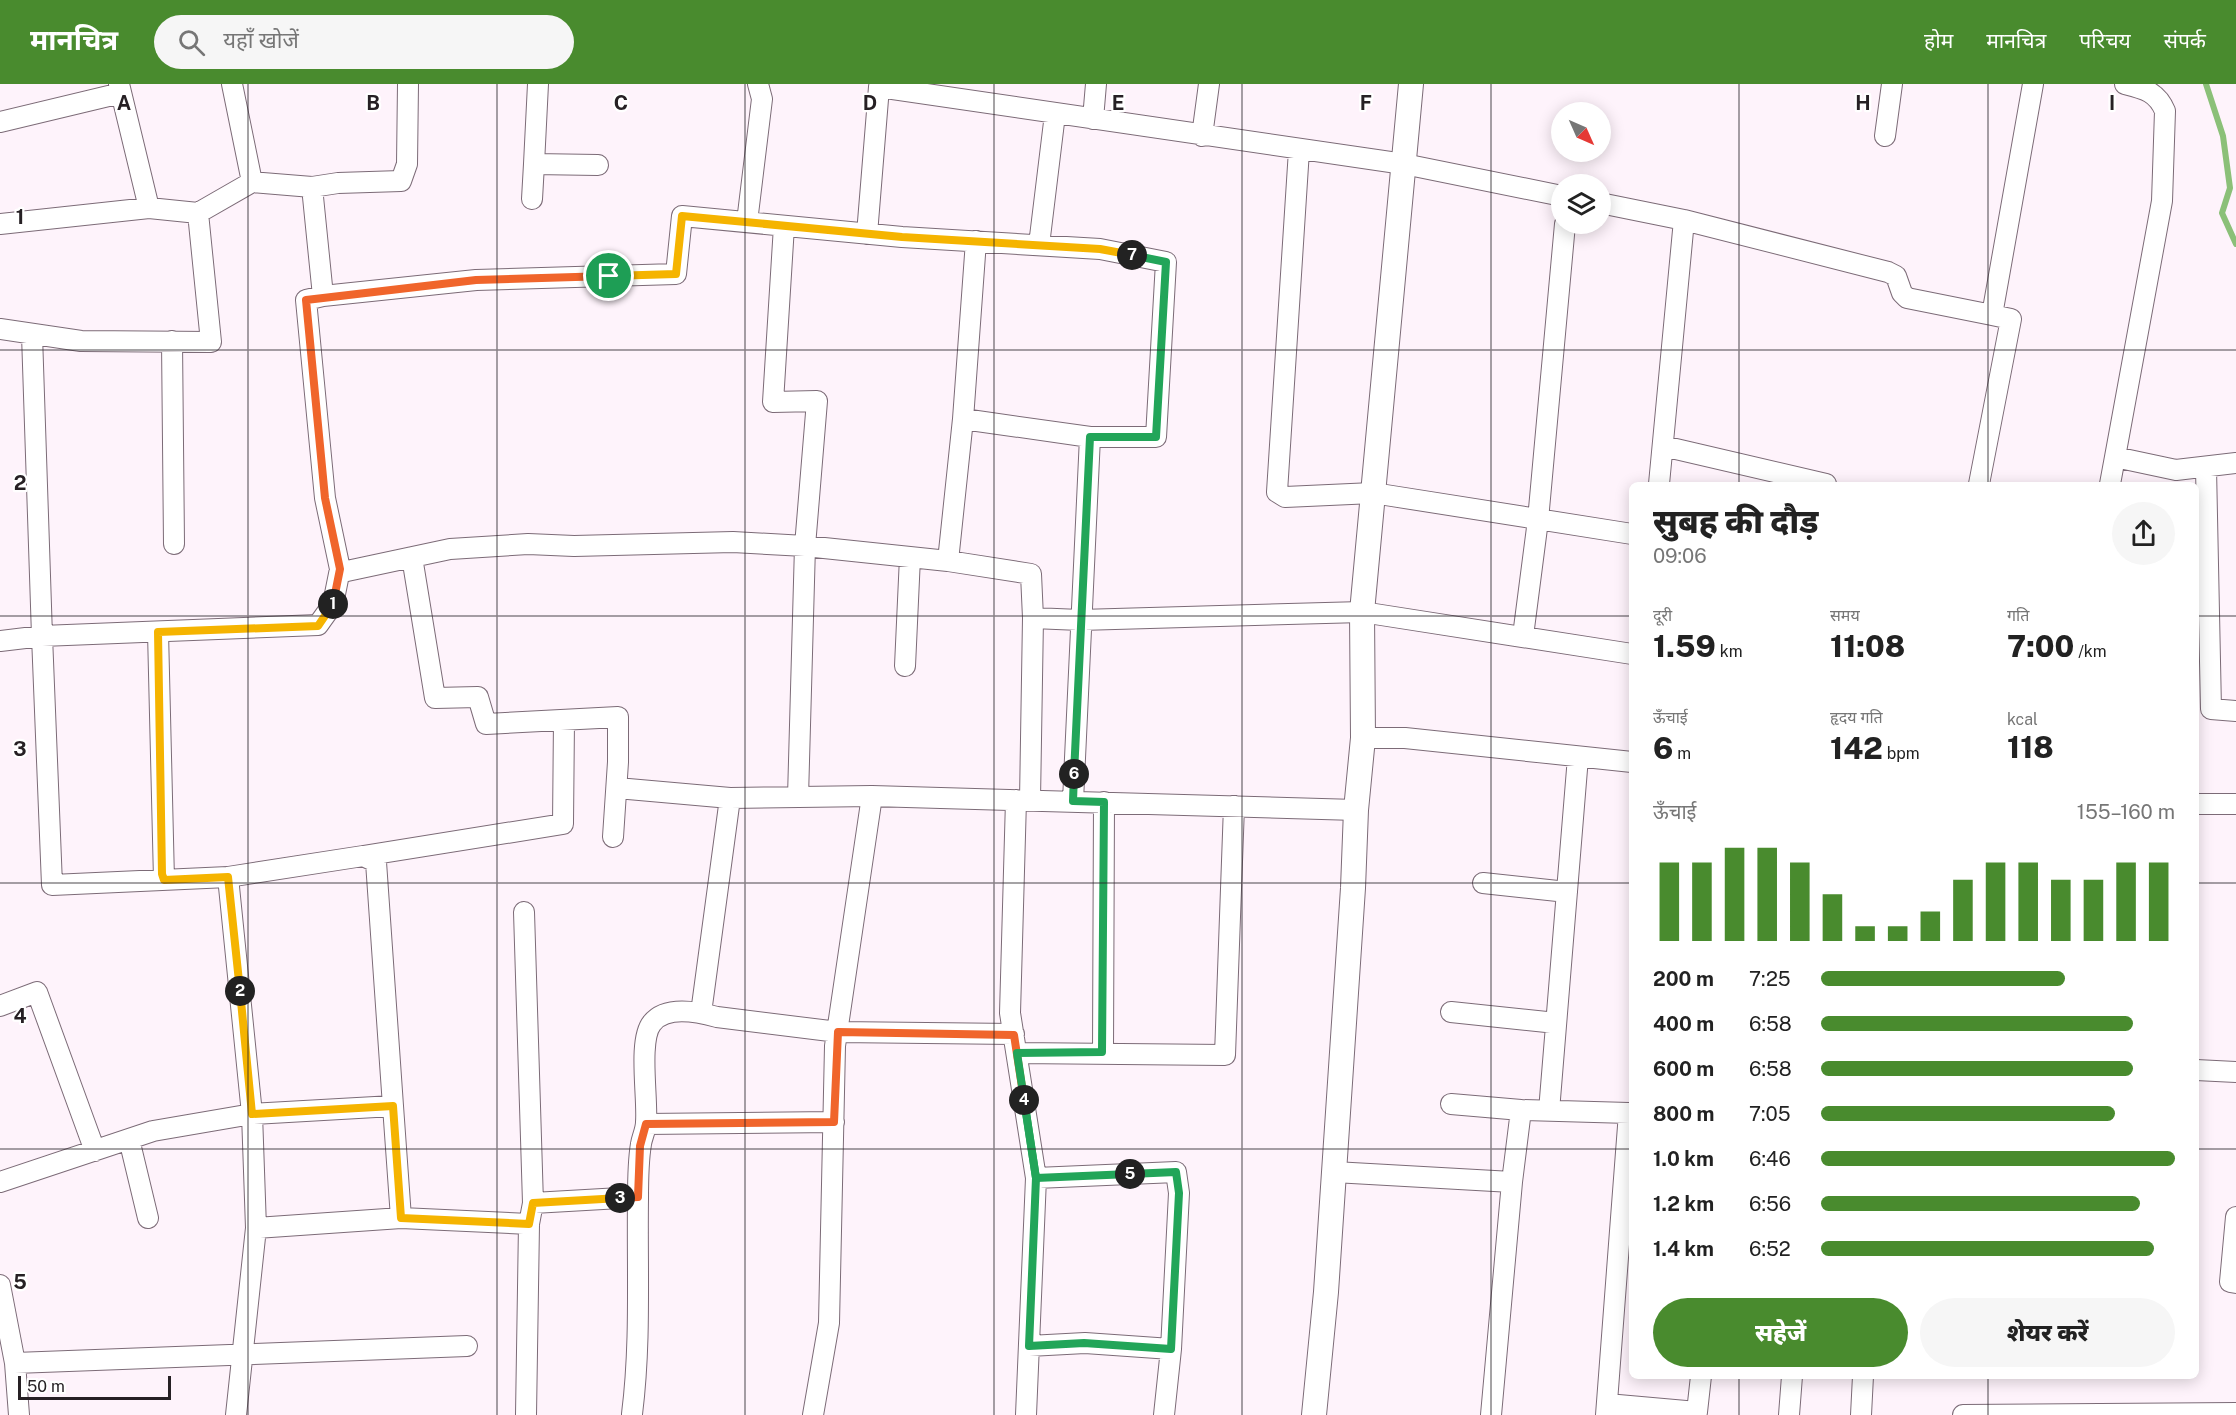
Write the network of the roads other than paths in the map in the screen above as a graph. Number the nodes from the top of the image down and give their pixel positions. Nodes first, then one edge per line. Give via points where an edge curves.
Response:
1 (232, 84) edge
2 (408, 84) edge
3 (538, 84) edge
4 (758, 84) edge
5 (1096, 84) edge
6 (1209, 84) edge
7 (1412, 84) edge
8 (1892, 84) edge
9 (2033, 84) edge
10 (2125, 84) edge
11 (879, 86) edge
12 (2148, 87) edge
13 (120, 88) edge
14 (970, 92) edge
15 (1055, 114) junction
16 (1093, 119) junction
17 (0, 122) edge
18 (1202, 136) junction
19 (1885, 136) dead end
20 (1299, 150) junction
21 (534, 164) junction
22 (1404, 164) junction
23 (598, 165) dead end
24 (252, 182) junction
25 (312, 188) junction
26 (1551, 194) edge
27 (532, 199) dead end
28 (1611, 205) edge
29 (149, 208) junction
30 (198, 213) junction
31 (1684, 220) junction
32 (747, 222) junction
33 (0, 224) edge
34 (784, 226) junction
35 (867, 234) junction
36 (1564, 234) edge
37 (976, 241) junction
38 (1039, 245) junction
39 (323, 296) junction
40 (1992, 315) junction
41 (0, 328) edge
42 (32, 335) junction
43 (172, 342) junction
44 (963, 419) junction
45 (1090, 437) junction
46 (1663, 446) junction
47 (2115, 457) junction
48 (2236, 463) edge
49 (2206, 468) junction
50 (1659, 482) edge
51 (1817, 482) edge
52 (1979, 482) edge
53 (2110, 482) edge
54 (1373, 493) junction
55 (1538, 520) junction
56 (1629, 534) edge
57 (174, 544) dead end
58 (805, 546) junction
59 (412, 557) junction
60 (910, 557) junction
61 (948, 561) junction
62 (340, 569) junction
63 (1362, 612) junction
64 (1033, 618) junction
65 (1080, 620) junction
66 (158, 632) junction
67 (42, 636) junction
68 (1523, 636) junction
69 (0, 641) edge
70 (1629, 654) edge
71 (905, 666) dead end
72 (2236, 711) edge
73 (564, 720) junction
74 (1363, 738) junction
75 (1578, 757) junction
76 (1629, 762) edge
77 (617, 788) junction
78 (872, 796) junction
79 (798, 797) junction
80 (730, 798) junction
81 (1023, 800) junction
82 (1073, 801) junction
83 (1104, 802) junction
84 (2199, 804) edge
85 (2236, 804) edge
86 (1234, 806) junction
87 (1356, 810) junction
88 (613, 837) dead end
89 (363, 856) junction
90 (228, 877) junction
91 (164, 880) junction
92 (1483, 883) dead end
93 (1567, 892) junction
94 (524, 912) dead end
95 (0, 1006) edge
96 (1451, 1012) dead end
97 (701, 1013) junction
98 (1557, 1023) junction
99 (838, 1032) junction
100 (1016, 1044) junction
101 (1102, 1052) junction
102 (2199, 1070) edge
103 (2236, 1072) edge
104 (1451, 1104) dead end
105 (393, 1106) junction
106 (1521, 1110) junction
107 (1550, 1111) junction
108 (252, 1114) junction
109 (834, 1122) junction
110 (646, 1124) junction
111 (129, 1139) junction
112 (95, 1150) junction
113 (1334, 1172) junction
114 (1036, 1178) junction
115 (0, 1182) edge
116 (1512, 1182) junction
117 (638, 1197) junction
118 (533, 1203) junction
119 (2236, 1217) edge
120 (148, 1218) dead end
121 (401, 1218) junction
122 (529, 1224) junction
123 (1626, 1227) edge
124 (256, 1228) junction
125 (2236, 1283) edge
126 (0, 1285) edge
127 (467, 1346) dead end
128 (1029, 1346) junction
129 (1171, 1349) junction
130 (242, 1353) junction
131 (15, 1363) junction
132 (1701, 1379) edge
133 (1792, 1379) edge
134 (1863, 1379) edge
135 (1606, 1410) edge
136 (2236, 1413) edge
137 (632, 1414) edge
138 (19, 1415) edge
139 (236, 1415) edge
140 (526, 1415) edge
141 (813, 1415) edge
142 (1026, 1415) edge
143 (1164, 1415) edge
144 (1314, 1415) edge
145 (1491, 1415) edge
146 (1789, 1415) edge
147 (1861, 1415) edge
148 (1963, 1415) edge

1 - 24 street
2 - 25 street via 406,164 401,181
3 - 21 street
4 - 32 street via 762,99
5 - 16 street
6 - 18 street
7 - 22 street
8 - 19 street
9 - 40 street
10 - 12 street
11 - 14 street
11 - 35 street
12 - 47 street via 2165,111 2162,201
13 - 17 street
13 - 29 street
14 - 15 street
15 - 16 street
15 - 38 street
16 - 18 street
18 - 20 street
20 - 22 street
20 - 54 street via 1277,492 1285,497
21 - 23 street
21 - 27 street
22 - 26 street
22 - 54 street
24 - 25 street
24 - 30 street
25 - 39 street
28 - 31 street
29 - 30 street
29 - 33 street
30 - 43 street via 211,342
31 - 40 street via 1888,272 1896,276 1907,298
31 - 46 street
32 - 34 street
32 - 39 street via 682,216 676,274 476,280
34 - 35 street
34 - 58 street via 773,402 817,401
35 - 37 street
36 - 55 street
37 - 38 street
37 - 44 street
38 - 45 street via 1100,249 1166,262 1156,437
39 - 62 street via 306,300 325,498
40 - 52 street via 2011,319
41 - 42 street
42 - 43 street via 81,341
42 - 67 street
43 - 57 street
44 - 45 street
44 - 61 street
45 - 65 street
46 - 50 street
46 - 51 street
47 - 49 street via 2176,470
47 - 53 street
48 - 49 street
49 - 72 street via 2211,709
54 - 55 street
54 - 63 street
55 - 56 street
55 - 68 street
58 - 59 street via 733,542 528,544 450,549
58 - 60 street
58 - 79 street
59 - 62 street via 347,571
59 - 73 street via 435,698 478,697 486,724
60 - 61 street
60 - 71 street
61 - 64 street via 1031,574
62 - 66 street via 333,604 318,626
63 - 65 street
63 - 68 street
63 - 74 street
64 - 65 street
64 - 81 street
65 - 82 street
66 - 67 street
66 - 91 street
67 - 69 street
67 - 91 street via 52,885
68 - 70 street
73 - 77 street via 618,717
73 - 89 street via 562,824
74 - 75 street via 1405,738
74 - 87 street
75 - 76 street
75 - 93 street
77 - 80 street
77 - 88 street
78 - 79 street
78 - 81 street
78 - 99 street
79 - 80 street
80 - 97 street
81 - 82 street
81 - 100 street via 1011,1013
82 - 83 street
83 - 86 street
83 - 101 street
84 - 85 street
86 - 87 street
86 - 101 street via 1225,1055
87 - 113 street
89 - 90 street
89 - 105 street via 376,862
90 - 91 street
90 - 108 street
92 - 93 street
93 - 98 street
94 - 118 street
95 - 112 street via 37,992
96 - 98 street
97 - 99 street
97 - 110 street via 668,1013 650,1024 645,1042
98 - 107 street
99 - 100 street
99 - 109 street
100 - 101 street
100 - 114 street
102 - 103 street
104 - 106 street
105 - 108 street
105 - 121 street
106 - 107 street
106 - 116 street
107 - 123 street via 1629,1113
108 - 111 street via 153,1131
108 - 124 street
109 - 110 street
109 - 141 street via 829,1323
110 - 117 street via 640,1146
111 - 112 street
111 - 120 street
112 - 115 street
113 - 116 street
113 - 144 street
114 - 128 street
114 - 129 street via 1176,1172 1179,1193
116 - 145 street
117 - 118 street
117 - 137 street via 637,1372
118 - 122 street
119 - 125 street via 2230,1282
121 - 122 street
121 - 124 street
122 - 140 street
123 - 135 street
124 - 130 street
126 - 131 street
127 - 130 street
128 - 129 street via 1084,1343
128 - 142 street
129 - 143 street
130 - 131 street
130 - 139 street
131 - 138 street
132 - 135 street via 1697,1412
133 - 146 street
134 - 147 street
136 - 148 street

